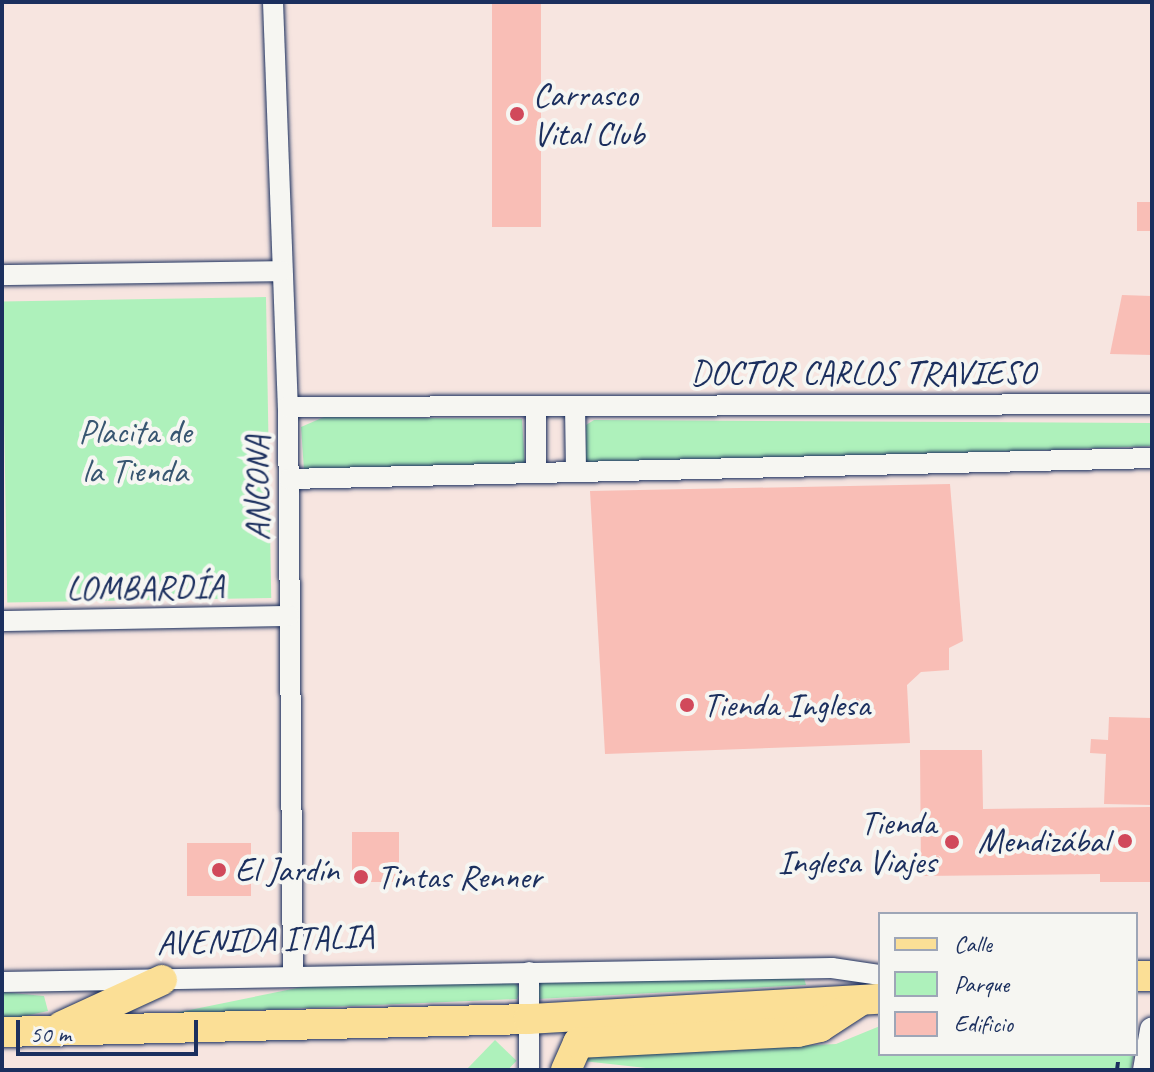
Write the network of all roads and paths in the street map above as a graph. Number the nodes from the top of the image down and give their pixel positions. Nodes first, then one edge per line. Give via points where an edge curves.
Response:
1 (273, 2) edge
2 (281, 271) junction
3 (2, 275) edge
4 (1152, 404) edge
5 (536, 406) junction
6 (575, 406) junction
7 (288, 407) junction
8 (1152, 458) edge
9 (576, 472) junction
10 (536, 473) junction
11 (289, 479) junction
12 (289, 616) junction
13 (2, 621) edge
14 (529, 972) junction
15 (293, 975) junction
16 (878, 975) edge
17 (162, 980) junction
18 (2, 982) edge
19 (869, 1000) edge
20 (529, 1019) junction
21 (1152, 1030) edge
22 (50, 1031) junction
23 (2, 1032) edge
24 (529, 1070) edge
25 (566, 1070) edge
26 (1145, 1070) edge

1 - 2 street, ANCONA
2 - 3 street
2 - 7 street, ANCONA
4 - 6 street, DOCTOR CARLOS TRAVIESO
5 - 6 street, DOCTOR CARLOS TRAVIESO
5 - 7 street, DOCTOR CARLOS TRAVIESO
5 - 10 street
6 - 9 street
7 - 11 street, ANCONA
8 - 9 street
9 - 10 street
10 - 11 street
11 - 12 street, ANCONA
12 - 13 street, LOMBARDÍA
12 - 15 street, ANCONA
14 - 15 street, AVENIDA ITALIA
14 - 16 street, AVENIDA ITALIA via 832,968
14 - 20 street
15 - 17 street, AVENIDA ITALIA
17 - 18 street, AVENIDA ITALIA
17 - 22 main road
19 - 20 main road
19 - 25 main road via 820,1027 798,1032 578,1043
20 - 22 main road
20 - 24 street
21 - 26 street
22 - 23 main road

